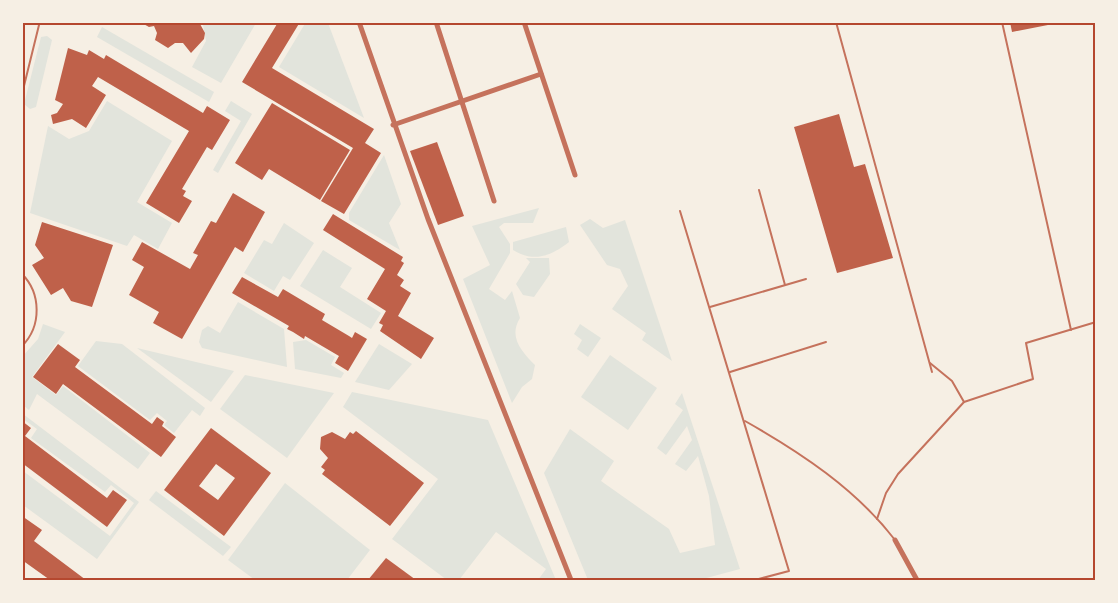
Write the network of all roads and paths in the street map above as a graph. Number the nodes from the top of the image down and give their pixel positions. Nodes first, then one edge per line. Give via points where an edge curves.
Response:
1 (37, 22) edge
2 (359, 22) edge
3 (436, 22) edge
4 (524, 22) edge
5 (836, 22) edge
6 (1002, 22) edge
7 (541, 74) junction
8 (22, 94) edge
9 (462, 101) junction
10 (393, 125) junction
11 (575, 175) dead end
12 (759, 190) dead end
13 (494, 201) dead end
14 (680, 211) dead end
15 (22, 274) edge
16 (806, 279) dead end
17 (785, 285) junction
18 (710, 307) junction
19 (1095, 322) edge
20 (1071, 330) junction
21 (826, 342) dead end
22 (22, 346) edge
23 (730, 372) junction
24 (964, 402) junction
25 (745, 421) junction
26 (877, 519) junction
27 (895, 540) joint
28 (572, 580) edge
29 (756, 580) edge
30 (917, 580) edge

1 - 8 lane
2 - 10 street
3 - 9 street
4 - 7 street
5 - 24 lane via 932,372 930,363 952,381
6 - 20 lane
7 - 9 street
7 - 11 street
9 - 10 street
9 - 13 street
10 - 28 street
12 - 17 lane
14 - 18 lane
15 - 22 lane via 33,288 37,303 33,331
16 - 17 lane
17 - 18 lane
18 - 23 lane
19 - 20 lane
20 - 24 lane via 1026,343 1033,379
21 - 23 lane
23 - 25 lane
24 - 26 lane via 898,474
25 - 26 lane via 804,455
25 - 29 lane via 789,571
26 - 27 lane
27 - 30 street

